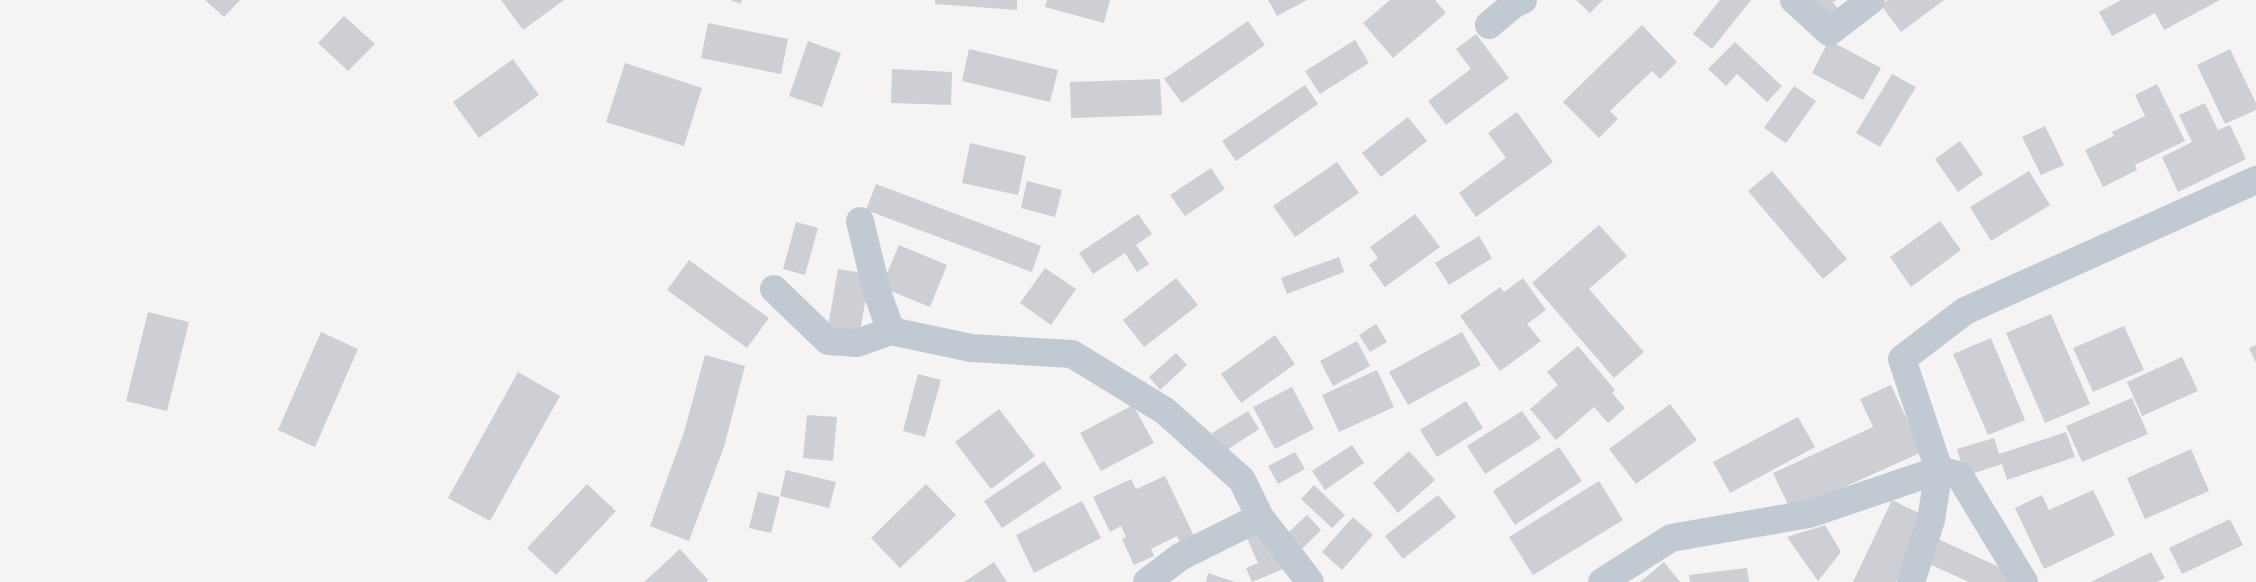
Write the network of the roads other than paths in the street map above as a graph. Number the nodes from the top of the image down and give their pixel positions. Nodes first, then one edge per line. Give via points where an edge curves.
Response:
1 (1523, 0) edge
2 (1794, 0) edge
3 (1871, 0) edge
4 (1489, 25) dead end
5 (2256, 180) edge
6 (860, 221) dead end
7 (774, 289) dead end
8 (891, 331) junction
9 (1940, 470) junction
10 (1260, 517) junction
11 (1147, 582) edge
12 (1310, 582) edge
13 (1602, 582) edge
14 (1910, 582) edge
15 (2024, 582) edge

1 - 4 street
2 - 3 street via 1829,32
5 - 9 street via 1965,311 1902,359
6 - 8 street via 877,292
7 - 8 street via 828,341 857,344
8 - 10 street via 971,348 1072,354 1165,411 1242,480
9 - 13 street via 1809,514 1671,538
9 - 14 street via 1931,520
9 - 15 street via 1959,474
10 - 11 street via 1180,556
10 - 12 street

